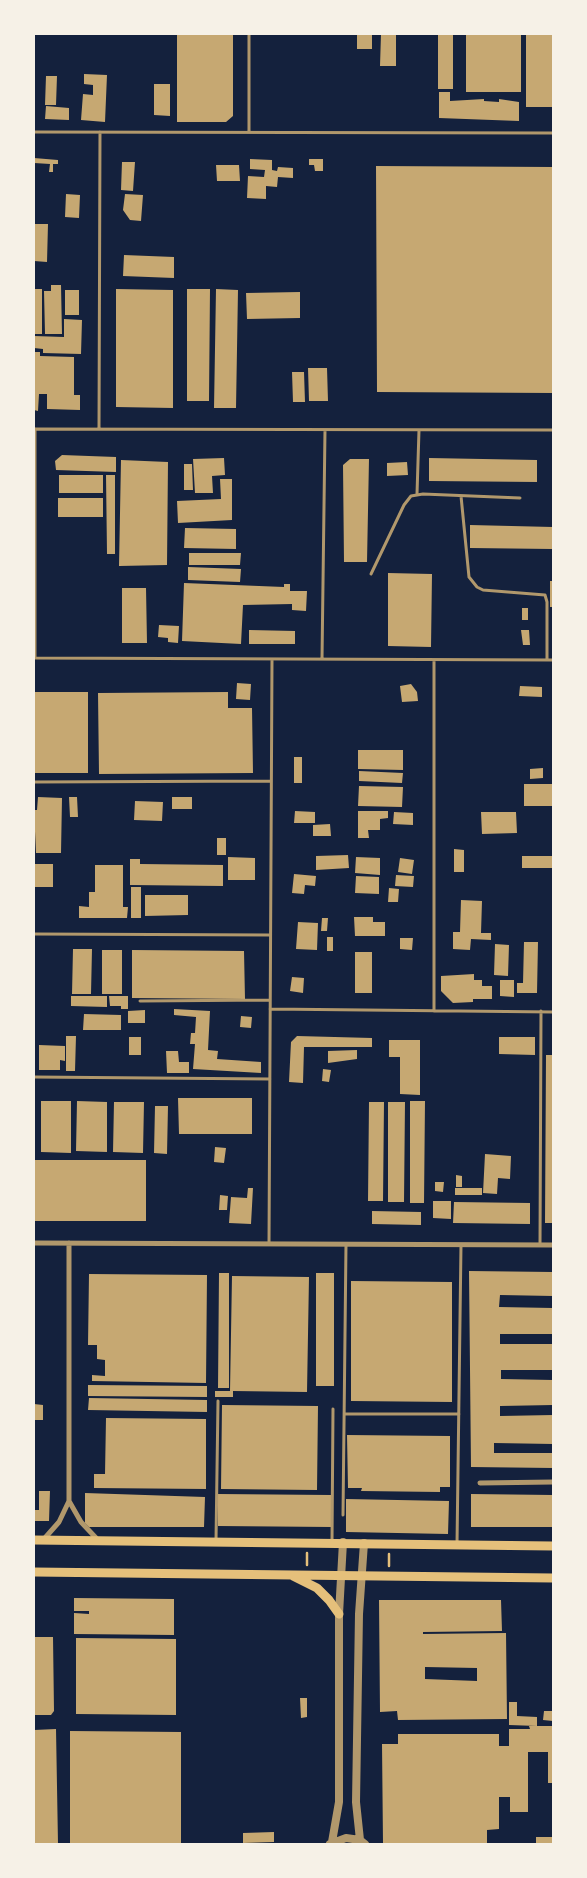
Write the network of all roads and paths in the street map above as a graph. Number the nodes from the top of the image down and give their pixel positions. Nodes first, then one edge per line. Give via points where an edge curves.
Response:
1 (249, 34) edge
2 (34, 132) edge
3 (100, 132) junction
4 (249, 132) junction
5 (553, 133) edge
6 (34, 429) edge
7 (99, 429) junction
8 (325, 430) junction
9 (419, 430) junction
10 (553, 430) edge
11 (417, 494) junction
12 (461, 496) junction
13 (520, 498) dead end
14 (372, 574) dead end
15 (34, 658) edge
16 (272, 659) junction
17 (322, 659) junction
18 (434, 660) junction
19 (547, 660) junction
20 (553, 660) edge
21 (271, 781) junction
22 (34, 782) edge
23 (34, 934) edge
24 (270, 935) junction
25 (270, 1000) junction
26 (140, 1001) dead end
27 (270, 1009) junction
28 (434, 1011) junction
29 (541, 1012) junction
30 (553, 1012) edge
31 (34, 1077) edge
32 (270, 1079) junction
33 (34, 1243) edge
34 (69, 1243) junction
35 (269, 1243) junction
36 (346, 1244) junction
37 (462, 1244) junction
38 (540, 1244) junction
39 (553, 1244) edge
40 (218, 1401) dead end
41 (334, 1409) dead end
42 (344, 1414) junction
43 (458, 1414) junction
44 (553, 1482) edge
45 (480, 1483) dead end
46 (69, 1501) junction
47 (343, 1514) dead end
48 (97, 1539) junction
49 (34, 1540) edge
50 (44, 1540) junction
51 (216, 1540) junction
52 (308, 1542) junction
53 (332, 1542) junction
54 (343, 1542) junction
55 (364, 1543) junction
56 (390, 1543) junction
57 (457, 1544) junction
58 (553, 1546) edge
59 (34, 1572) edge
60 (285, 1573) junction
61 (306, 1574) junction
62 (341, 1574) junction
63 (362, 1575) junction
64 (388, 1575) junction
65 (553, 1578) edge
66 (339, 1614) junction
67 (362, 1842) edge
68 (331, 1843) edge

1 - 4 lane
2 - 3 lane
3 - 4 lane
3 - 7 lane
4 - 5 lane
6 - 7 lane
6 - 15 lane
7 - 8 lane
8 - 9 lane
8 - 17 lane
9 - 10 lane
9 - 11 lane
11 - 12 lane
11 - 14 lane via 404,505
12 - 13 lane
12 - 19 lane via 469,577 483,590 545,595
15 - 16 lane
16 - 17 lane
16 - 21 lane
17 - 18 lane
18 - 19 lane
18 - 28 lane
19 - 20 lane
21 - 22 lane
21 - 24 lane
23 - 24 lane
24 - 25 lane
25 - 26 lane
25 - 27 lane
27 - 28 lane
27 - 32 lane
28 - 29 lane
29 - 30 lane
29 - 38 lane
31 - 32 lane
32 - 35 lane
33 - 34 street
34 - 35 street
34 - 46 street
35 - 36 street
36 - 37 street
36 - 42 lane
37 - 38 street
37 - 43 lane
38 - 39 street
40 - 51 lane
41 - 53 lane
42 - 43 lane
42 - 47 lane
43 - 57 lane
44 - 45 street
46 - 48 street via 81,1522
46 - 50 street via 59,1522
48 - 50 main road
48 - 51 main road
49 - 50 main road
51 - 52 main road
52 - 53 main road
52 - 61 path
53 - 54 main road
54 - 55 main road
54 - 62 street
55 - 56 main road
55 - 63 street
56 - 57 main road
56 - 64 path
57 - 58 main road
59 - 60 main road
60 - 61 main road
60 - 66 main road via 317,1588
61 - 62 main road
62 - 63 main road
62 - 66 street
63 - 64 main road
63 - 67 street via 356,1802
64 - 65 main road
66 - 68 street via 339,1802
67 - 68 street via 346,1838

